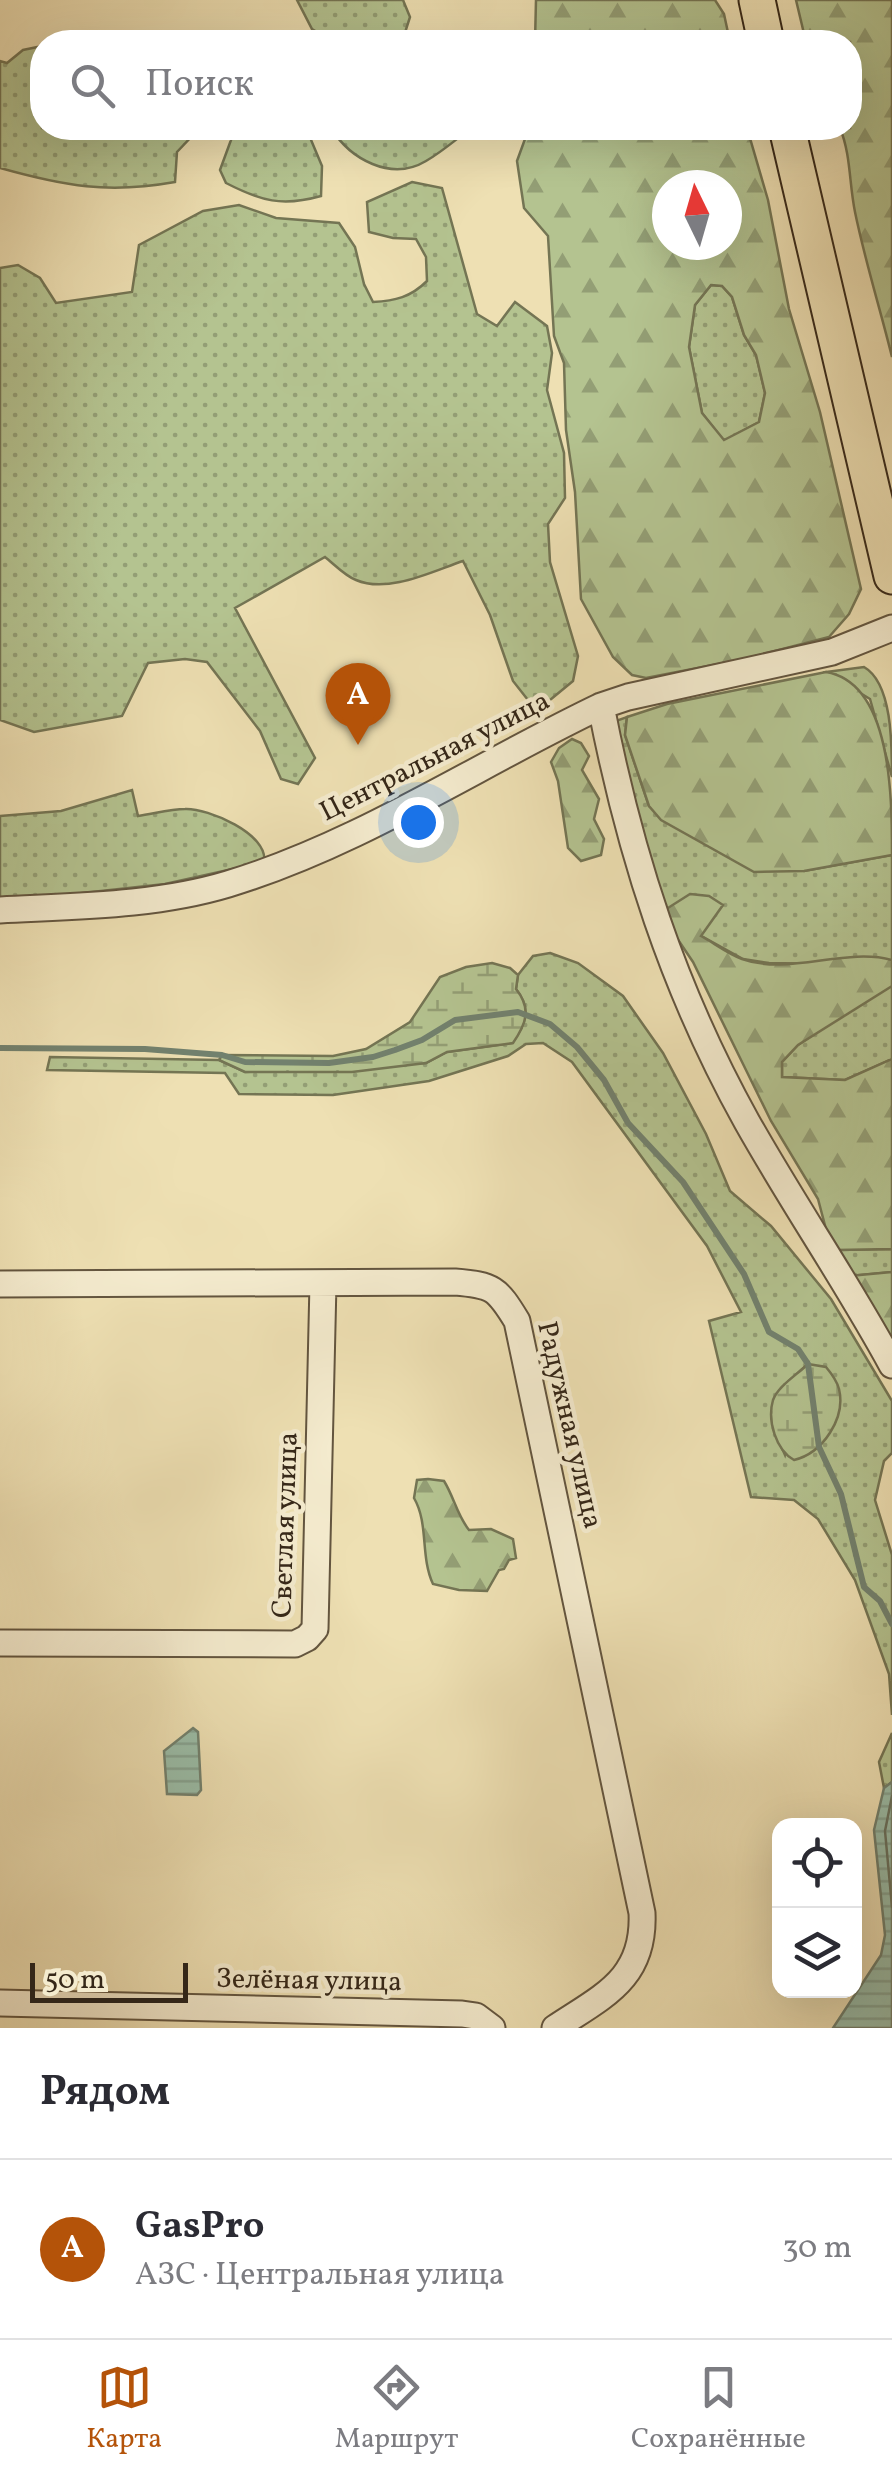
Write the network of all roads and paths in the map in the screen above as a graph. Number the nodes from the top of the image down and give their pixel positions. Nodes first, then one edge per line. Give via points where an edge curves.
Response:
1 (757, 0) edge
2 (763, 30) edge
3 (789, 140) edge
4 (892, 576) edge
5 (892, 628) edge
6 (601, 706) junction
7 (0, 910) edge
8 (323, 1283) junction
9 (0, 1284) edge
10 (892, 1364) edge
11 (0, 1643) edge
12 (0, 2004) edge
13 (492, 2028) edge
14 (555, 2028) edge

1 - 2 highway
3 - 4 highway
5 - 6 street, Центральная улица via 832,652
6 - 7 street, Центральная улица via 341,840 226,885 127,902
6 - 10 street via 654,920 692,1010 746,1121
8 - 9 street, Радужная улица
8 - 11 street, Светлая улица via 315,1628 308,1638 295,1644
8 - 14 street, Радужная улица via 488,1285 517,1320 643,1931 637,1960 624,1977
12 - 13 street, Зелёная улица via 462,2014

